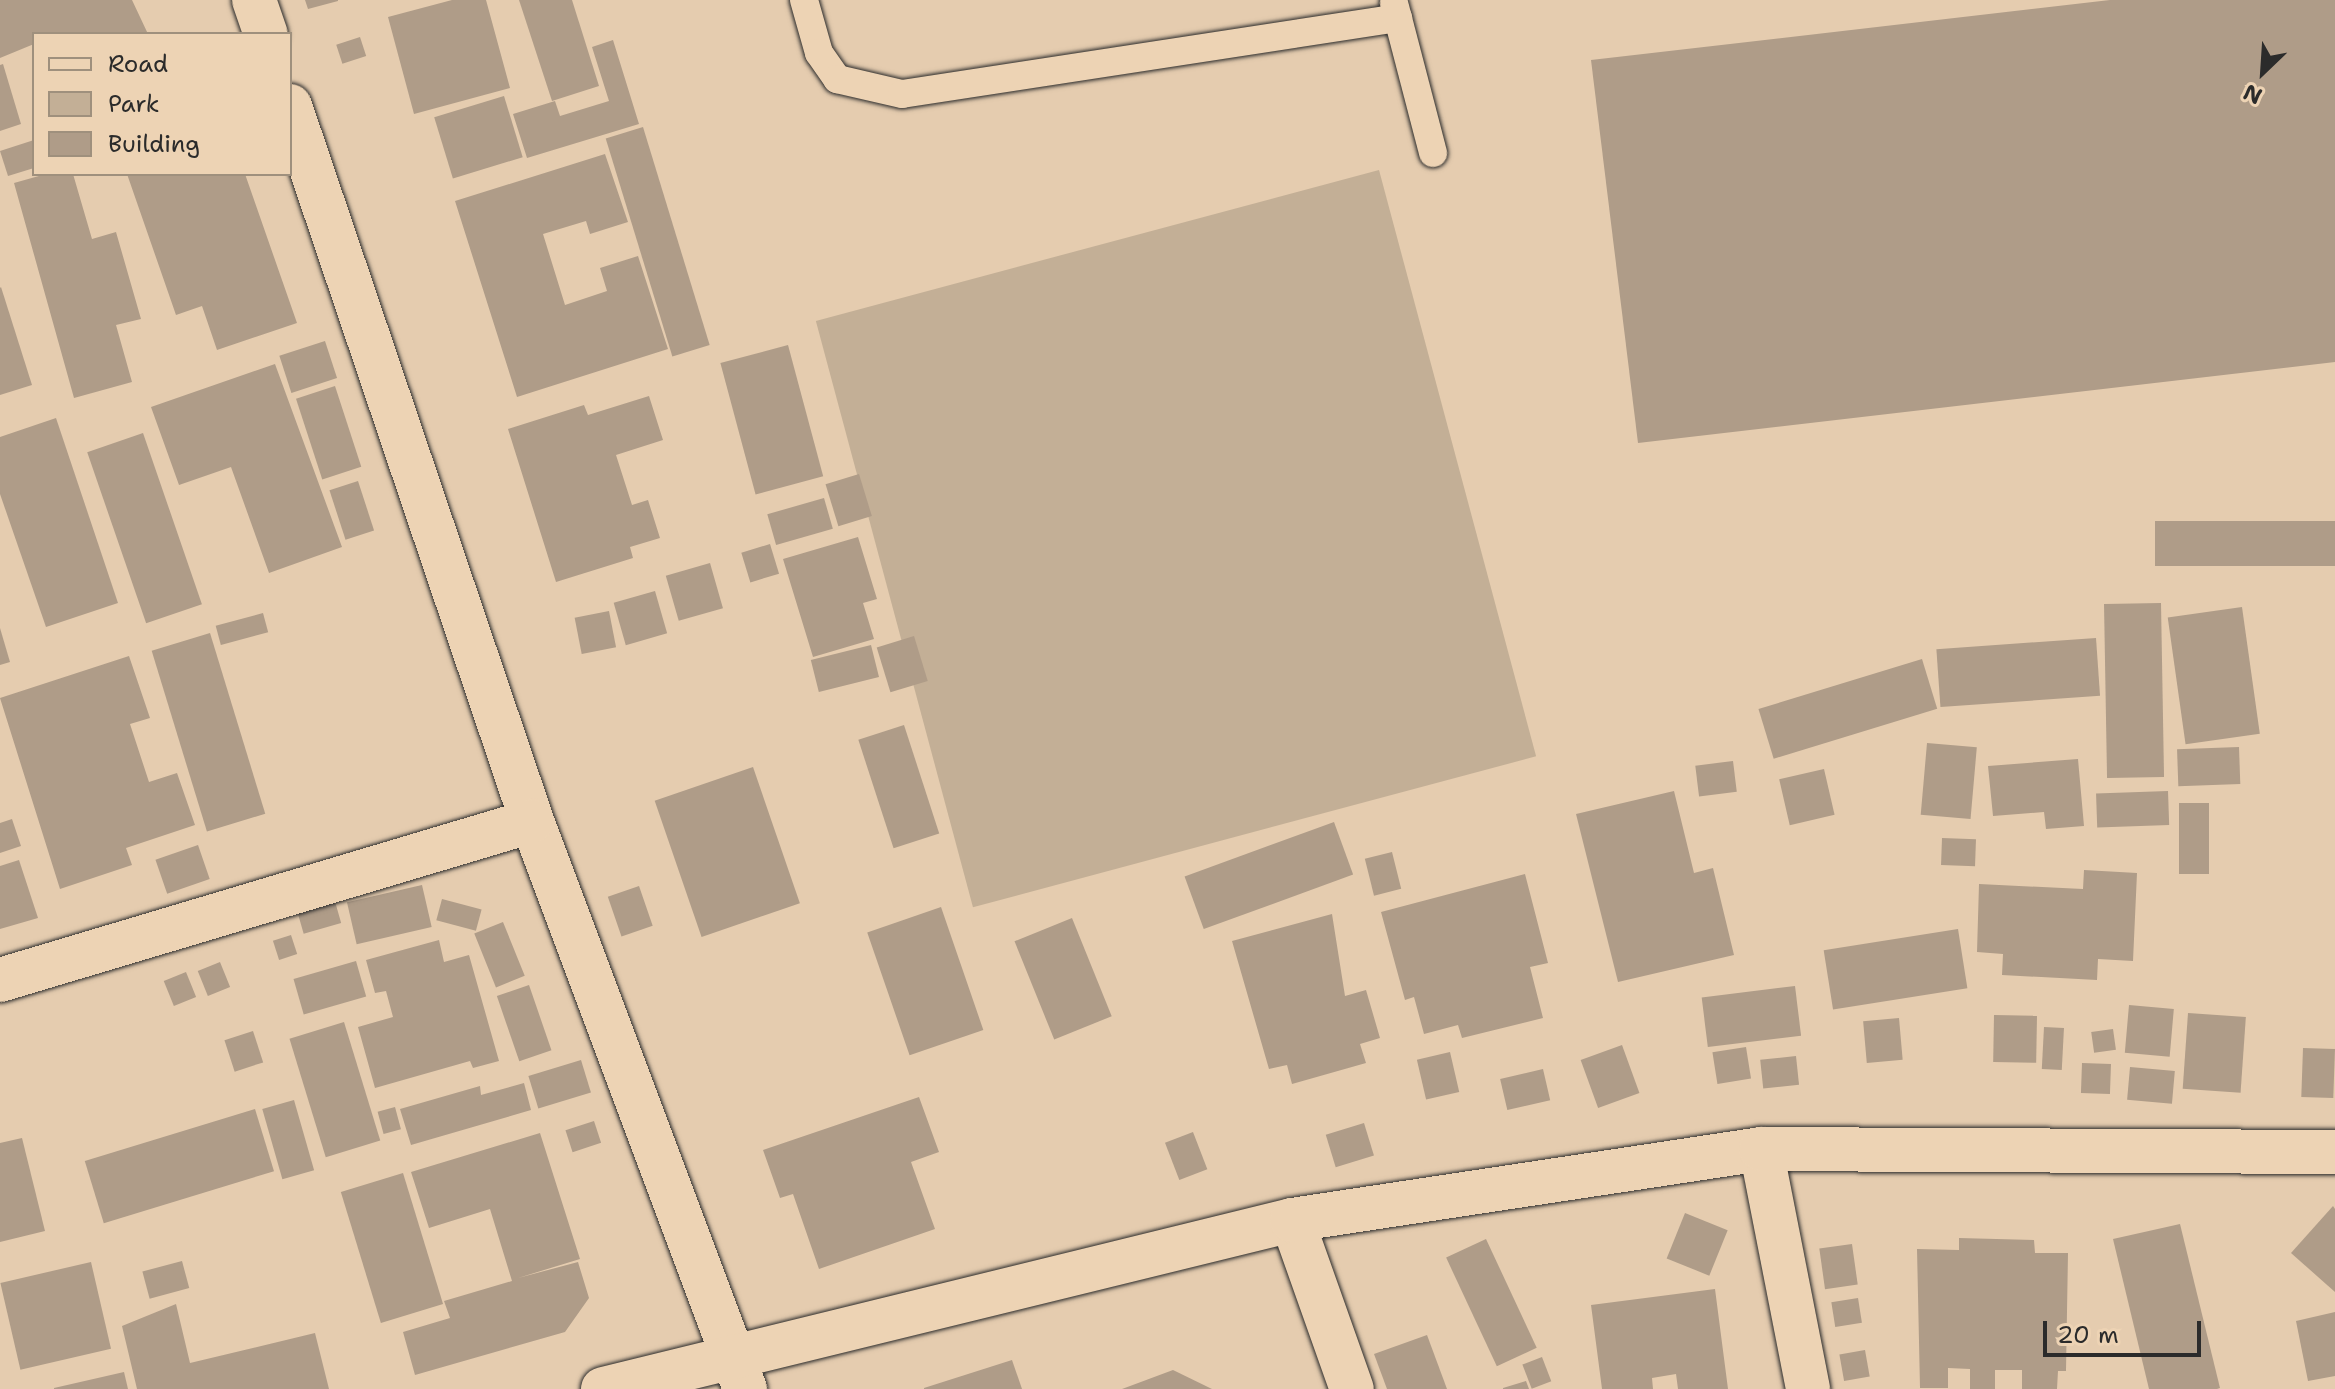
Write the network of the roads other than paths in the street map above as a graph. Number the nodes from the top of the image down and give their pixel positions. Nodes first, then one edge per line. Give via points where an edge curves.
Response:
1 (254, 0) edge
2 (804, 0) edge
3 (1396, 9) edge
4 (265, 32) edge
5 (292, 112) edge
6 (1433, 153) dead end
7 (532, 821) junction
8 (0, 980) edge
9 (1761, 1149) junction
10 (2335, 1152) edge
11 (1292, 1220) junction
12 (739, 1373) edge
13 (603, 1389) edge
14 (1352, 1389) edge
15 (1808, 1389) edge

1 - 4 street
2 - 3 lane via 819,53 837,79 902,94
3 - 6 lane
5 - 7 street
7 - 8 street
7 - 12 street
9 - 10 street
9 - 11 street
9 - 15 street
11 - 12 street
11 - 14 street
12 - 13 street

